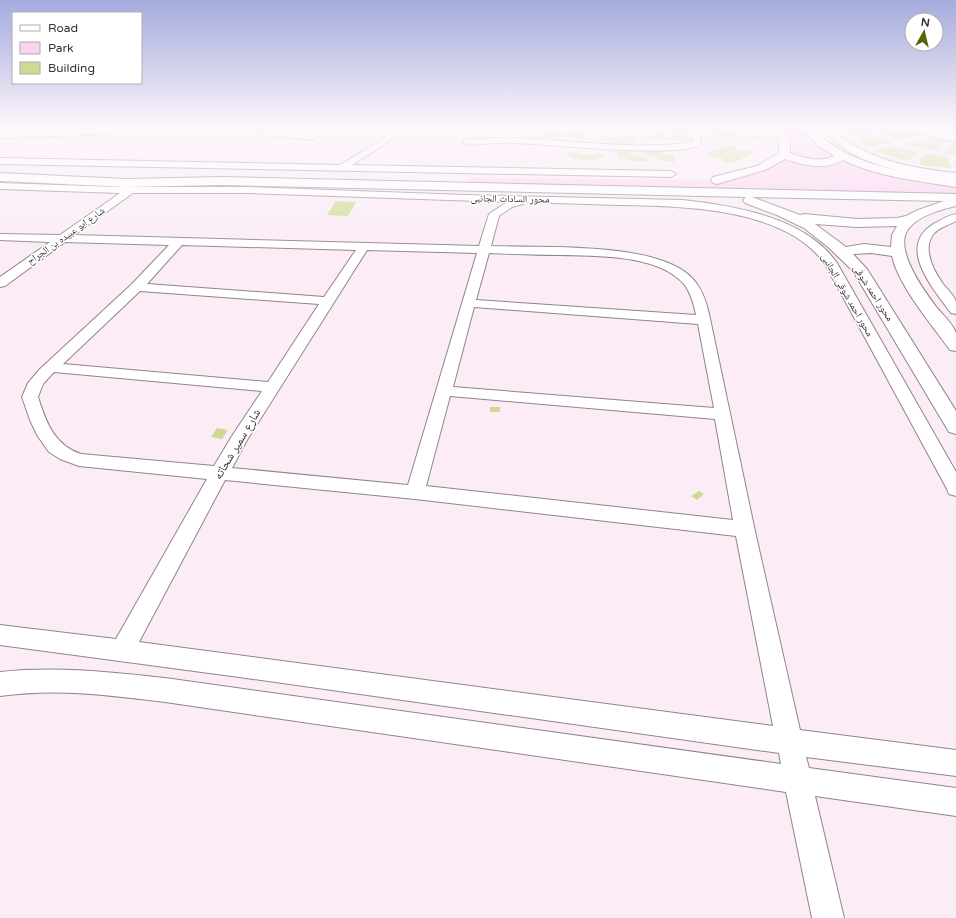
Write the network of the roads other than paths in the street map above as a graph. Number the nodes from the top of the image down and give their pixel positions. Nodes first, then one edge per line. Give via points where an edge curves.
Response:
1 (105, 171) edge
2 (134, 171) edge
3 (155, 171) edge
4 (412, 171) edge
5 (750, 171) edge
6 (889, 171) edge
7 (919, 171) edge
8 (543, 172) joint
9 (671, 174) dead end
10 (493, 175) junction
11 (956, 176) edge
12 (0, 177) edge
13 (688, 180) dead end
14 (703, 180) dead end
15 (717, 180) junction
16 (760, 181) dead end
17 (93, 182) junction
18 (877, 182) dead end
19 (956, 184) edge
20 (0, 186) edge
21 (125, 188) junction
22 (468, 193) junction
23 (728, 193) junction
24 (956, 198) edge
25 (528, 199) junction
26 (565, 200) joint
27 (956, 203) edge
28 (494, 214) junction
29 (791, 215) junction
30 (956, 217) edge
31 (70, 220) dead end
32 (910, 220) junction
33 (60, 233) junction
34 (0, 237) edge
35 (42, 237) junction
36 (179, 241) junction
37 (364, 246) junction
38 (484, 249) junction
39 (24, 250) dead end
40 (844, 252) junction
41 (898, 253) junction
42 (0, 283) edge
43 (137, 287) junction
44 (328, 302) junction
45 (470, 303) junction
46 (956, 310) edge
47 (703, 320) junction
48 (956, 346) edge
49 (50, 367) junction
50 (272, 387) junction
51 (445, 391) junction
52 (722, 414) junction
53 (956, 427) edge
54 (220, 473) junction
55 (956, 488) edge
56 (416, 492) junction
57 (745, 529) junction
58 (0, 635) edge
59 (122, 650) junction
60 (0, 684) edge
61 (789, 743) junction
62 (956, 763) edge
63 (798, 780) junction
64 (956, 802) edge
65 (828, 918) edge

1 - 17 main road via 107,174 103,178
2 - 21 main road via 123,177
3 - 10 main road via 232,174
4 - 10 street
5 - 15 main road
6 - 19 main road
7 - 11 street
8 - 9 street
8 - 10 street
10 - 13 main road
12 - 17 main road
14 - 15 main road
15 - 16 main road
17 - 21 main road
18 - 19 main road
20 - 21 street
21 - 22 main road via 221,181
21 - 31 street, شارع ابو عبيده بن الجراح
21 - 33 street, شارع ابو عبيده بن الجراح
22 - 23 main road
22 - 25 street, محور السادات الجانبى
22 - 28 street
23 - 24 main road
23 - 29 main road, محور احمد شوقى
25 - 26 street, محور السادات الجانبى
25 - 28 street via 508,205
26 - 55 street, محور احمد شوقى الجانبى via 683,203 714,207 774,224 818,247 831,263
27 - 32 main road via 926,211
28 - 38 street
29 - 32 main road via 854,224
29 - 40 main road, محور احمد شوقى via 824,234
30 - 46 street via 937,226 928,235 924,246 925,260 931,276
32 - 41 main road via 900,231
33 - 35 street
33 - 36 street
33 - 42 street, شارع ابو عبيده بن الجراح
34 - 35 street
35 - 39 street, شارع ابو عبيده بن الجراح
36 - 37 street
36 - 43 street
37 - 38 street
37 - 44 street, شارع سمير شحاته
38 - 45 street
38 - 47 street via 600,252 649,259 668,268 690,284 695,290
40 - 41 main road via 863,248
40 - 53 main road, محور احمد شوقى via 859,269
41 - 48 main road via 912,282
43 - 44 street
43 - 49 street
44 - 50 street, شارع سمير شحاته
45 - 47 street
45 - 51 street
47 - 52 street via 716,373
49 - 50 street
49 - 54 street via 36,383 30,397 45,433 62,454 79,460
50 - 54 street, شارع سمير شحاته
51 - 52 street
51 - 56 street
52 - 57 street
54 - 56 street
54 - 59 street, شارع سمير شحاته
56 - 57 street
57 - 61 street
58 - 59 street
59 - 61 street
60 - 63 street via 25,681 87,681 165,690
61 - 62 street
61 - 63 street
63 - 64 street
63 - 65 street

